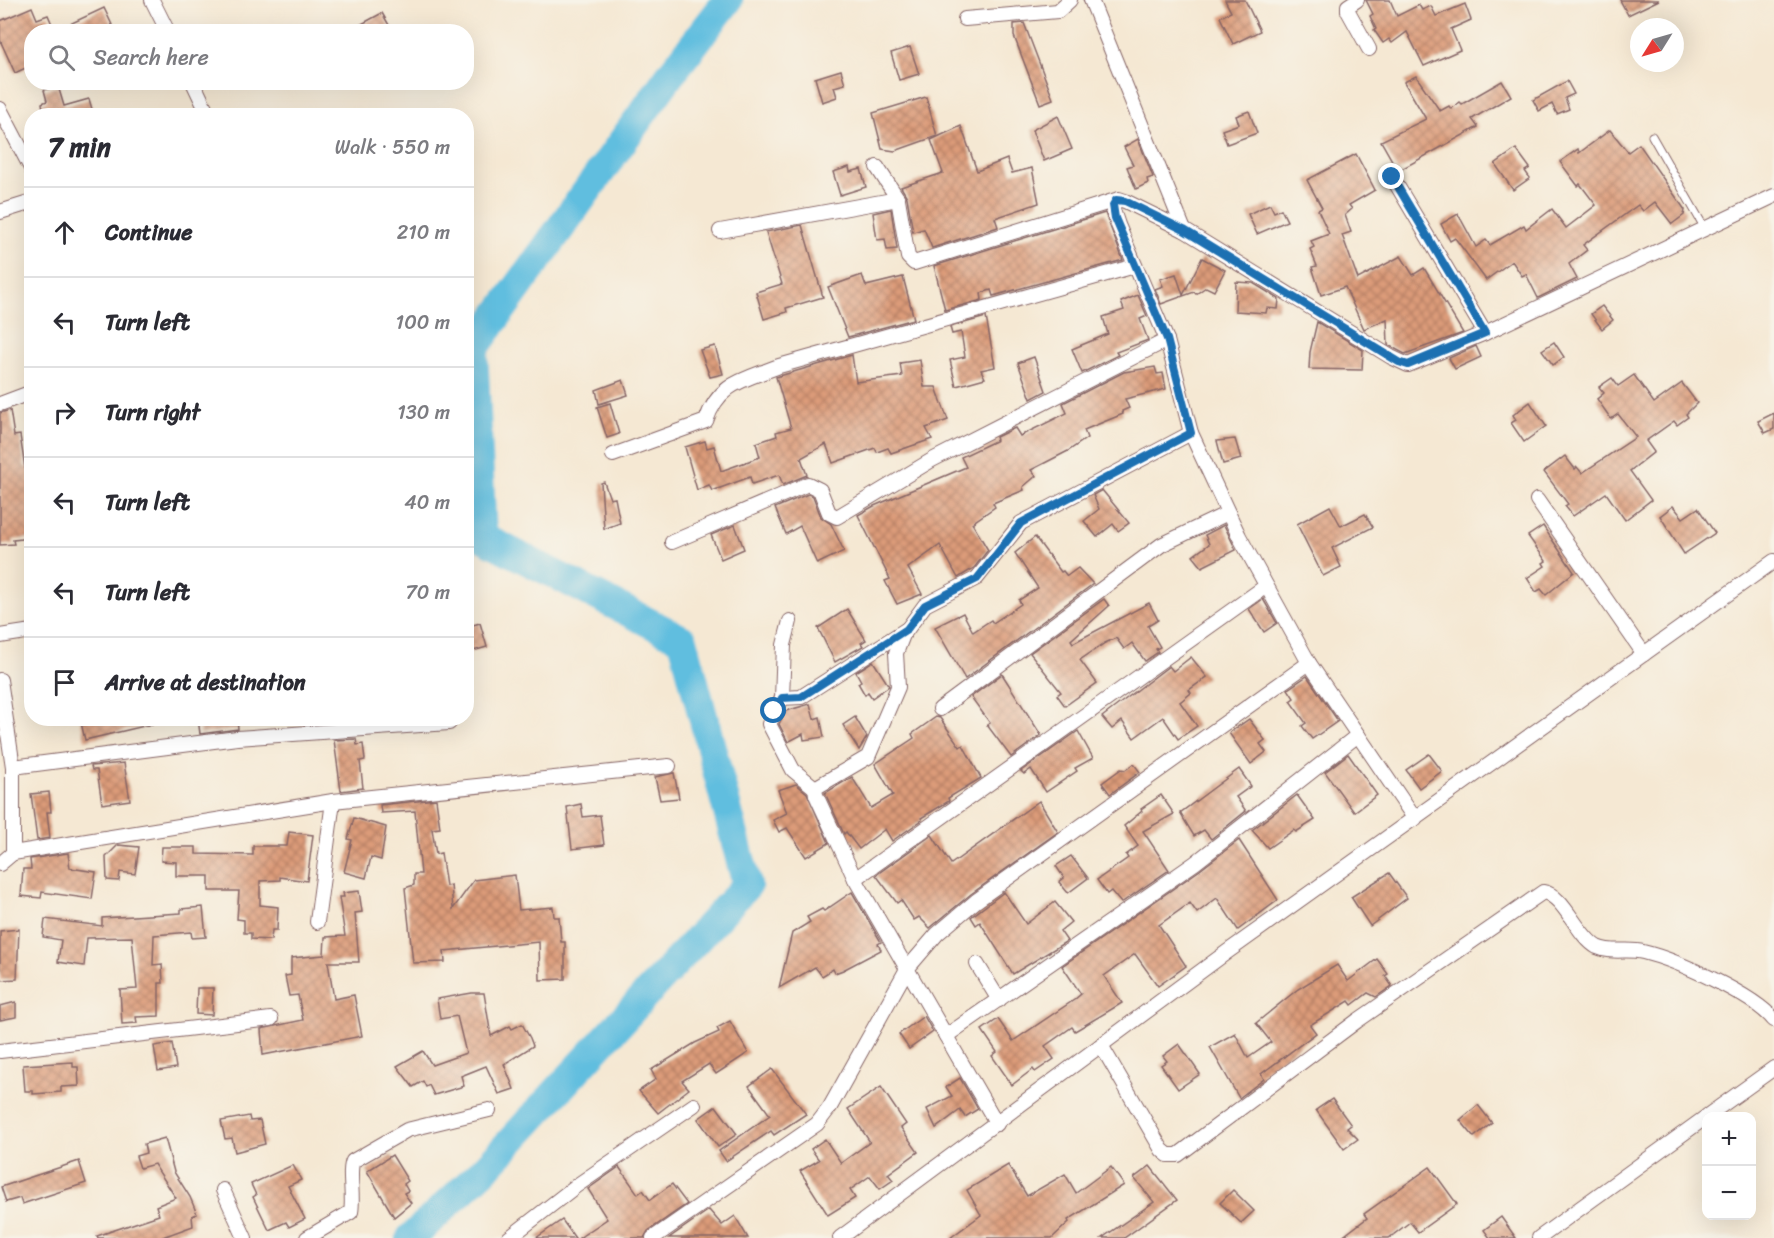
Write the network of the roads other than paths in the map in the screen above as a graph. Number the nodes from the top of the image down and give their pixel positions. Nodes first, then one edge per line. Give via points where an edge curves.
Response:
1 (152, 0) edge
2 (1070, 0) edge
3 (1091, 0) edge
4 (1357, 0) edge
5 (965, 19) dead end
6 (164, 24) edge
7 (1369, 49) dead end
8 (197, 90) edge
9 (205, 108) edge
10 (0, 109) edge
11 (1652, 136) dead end
12 (24, 155) edge
13 (877, 167) dead end
14 (1392, 177) dead end
15 (1774, 196) edge
16 (898, 199) junction
17 (1116, 200) junction
18 (24, 204) edge
19 (0, 212) edge
20 (1704, 227) junction
21 (1184, 230) junction
22 (720, 231) dead end
23 (1135, 266) junction
24 (1485, 333) junction
25 (1167, 339) junction
26 (24, 395) edge
27 (0, 404) edge
28 (1191, 433) junction
29 (613, 455) dead end
30 (1537, 500) dead end
31 (1228, 513) junction
32 (672, 542) dead end
33 (1774, 561) edge
34 (1266, 586) junction
35 (790, 621) dead end
36 (907, 629) junction
37 (24, 632) edge
38 (0, 636) edge
39 (1644, 654) junction
40 (1309, 663) junction
41 (0, 680) edge
42 (782, 698) junction
43 (940, 709) dead end
44 (407, 726) edge
45 (1358, 735) junction
46 (669, 766) dead end
47 (13, 767) junction
48 (815, 788) junction
49 (333, 801) junction
50 (1415, 819) junction
51 (13, 853) junction
52 (0, 864) edge
53 (855, 879) junction
54 (317, 922) dead end
55 (977, 964) dead end
56 (907, 969) junction
57 (999, 1000) junction
58 (271, 1019) dead end
59 (1774, 1020) edge
60 (946, 1036) junction
61 (1101, 1045) junction
62 (0, 1051) edge
63 (1774, 1068) edge
64 (694, 1105) dead end
65 (489, 1110) dead end
66 (1714, 1112) edge
67 (1702, 1121) edge
68 (997, 1124) junction
69 (222, 1190) dead end
70 (245, 1238) edge
71 (307, 1238) edge
72 (509, 1238) edge
73 (653, 1238) edge
74 (840, 1238) edge
75 (1539, 1238) edge

1 - 6 street
2 - 5 street via 1058,11
3 - 21 street
4 - 7 street via 1348,6 1348,11
8 - 9 street
10 - 12 street
11 - 20 lane
13 - 16 street
14 - 24 street
15 - 20 street
16 - 17 street via 908,257 914,263
16 - 22 street
17 - 21 street
17 - 23 street via 1115,218
18 - 19 street
20 - 24 street
21 - 24 street via 1399,362 1408,365
23 - 25 street
23 - 29 street via 779,366 727,388 715,398 706,421
25 - 28 street
25 - 32 street via 932,460 837,517 829,513 820,490 808,484
26 - 27 street
28 - 31 street
28 - 36 street via 1021,523 977,579 925,605
30 - 39 street
31 - 34 street
31 - 43 street via 1161,545
33 - 39 street
34 - 40 street
34 - 53 street
35 - 42 street via 784,645
36 - 42 street via 801,697
36 - 48 street via 896,653 898,687 868,757
37 - 38 street
39 - 50 street
40 - 45 street
40 - 56 street via 976,901 937,934
41 - 47 street
42 - 48 street via 770,719 771,730 793,770
44 - 47 street via 237,738
45 - 50 street
45 - 57 street via 1195,863
46 - 49 street
47 - 51 street
48 - 53 street
49 - 51 street
49 - 54 street
50 - 61 street
51 - 52 street
53 - 56 street
55 - 57 street
56 - 60 street
56 - 73 street via 817,1124
57 - 60 street
58 - 62 street
59 - 61 street via 1750,1000 1694,969 1641,951 1598,947 1558,901 1543,892 1357,1021 1178,1155 1162,1150
60 - 68 street
61 - 68 street
63 - 66 street
64 - 72 street via 576,1186
65 - 71 street via 406,1130 353,1161 351,1212
67 - 75 street
68 - 74 street
69 - 70 street

